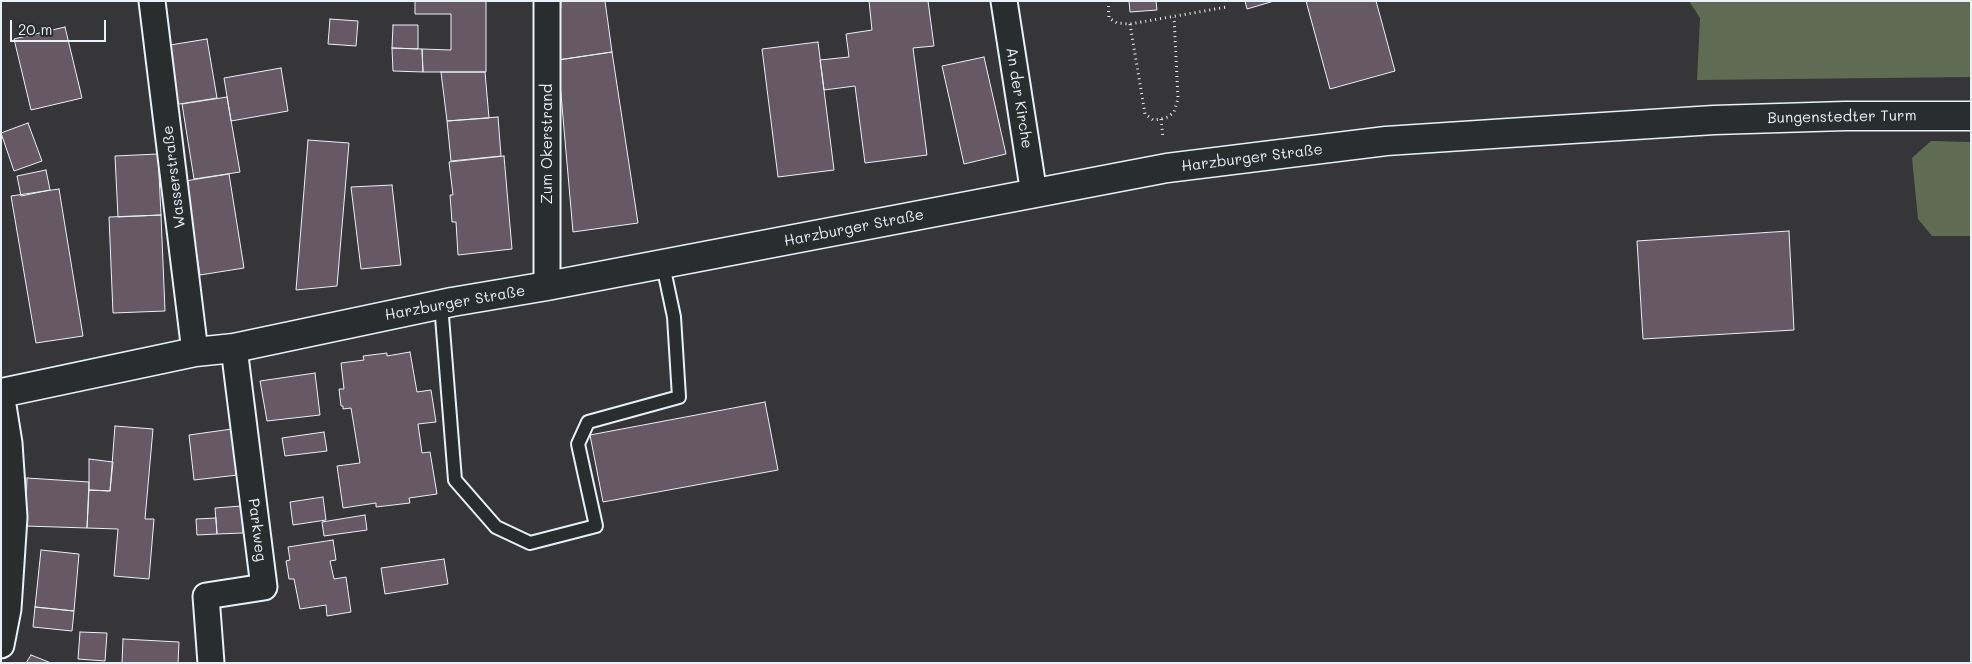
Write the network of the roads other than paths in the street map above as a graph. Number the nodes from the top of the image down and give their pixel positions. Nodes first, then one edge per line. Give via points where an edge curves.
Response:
1 (152, 1) edge
2 (547, 1) edge
3 (1004, 1) edge
4 (1971, 116) edge
5 (1714, 120) joint
6 (1034, 194) junction
7 (663, 264) junction
8 (547, 286) junction
9 (441, 304) junction
10 (234, 348) junction
11 (195, 352) junction
12 (1, 393) edge
13 (1, 645) edge
14 (211, 663) edge

1 - 11 street, Wasserstraße
2 - 8 street, Zum Okerstrand
3 - 6 street, An der Kirche
4 - 5 main road, Bungenstedter Turm
5 - 6 main road, Harzburger Straße via 1386,141 1168,168
6 - 7 main road, Harzburger Straße
7 - 8 main road, Harzburger Straße
7 - 9 lane via 674,317 679,397 588,422 578,444 596,526 530,543 496,528 455,480
8 - 9 main road, Harzburger Straße
9 - 10 main road, Harzburger Straße
10 - 11 main road, Harzburger Straße
10 - 14 street, Parkweg via 264,587 206,596
11 - 12 main road, Harzburger Straße
12 - 13 street via 9,443 14,517 8,609

